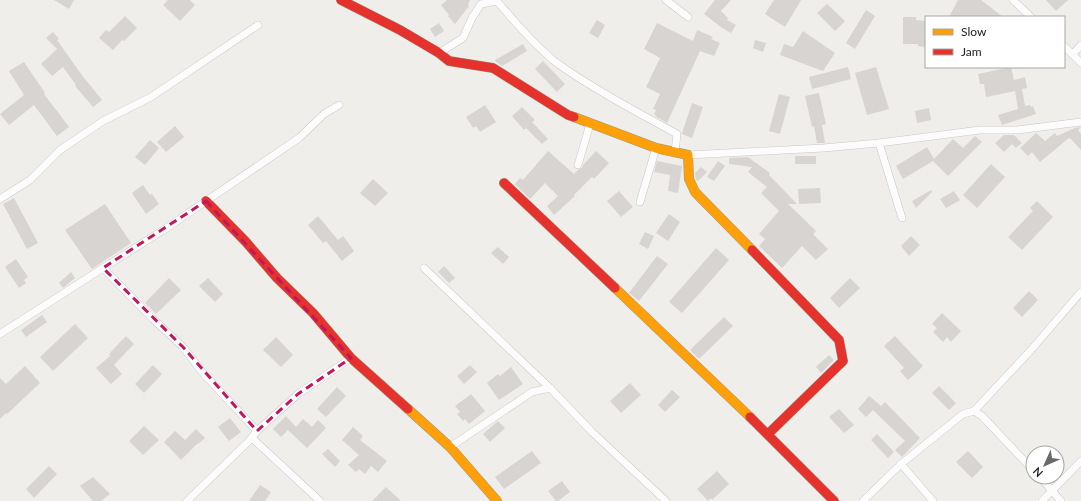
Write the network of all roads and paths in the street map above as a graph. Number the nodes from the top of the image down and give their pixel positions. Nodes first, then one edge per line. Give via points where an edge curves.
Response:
1 (340, 0) edge
2 (496, 0) edge
3 (666, 0) edge
4 (1013, 0) edge
5 (688, 16) dead end
6 (1031, 16) edge
7 (258, 25) dead end
8 (1081, 45) edge
9 (1065, 47) edge
10 (439, 52) junction
11 (1073, 54) junction
12 (1081, 63) edge
13 (339, 104) dead end
14 (1081, 122) edge
15 (590, 124) junction
16 (879, 143) junction
17 (656, 148) junction
18 (675, 152) junction
19 (688, 155) junction
20 (578, 165) dead end
21 (504, 183) dead end
22 (0, 199) edge
23 (206, 201) junction
24 (640, 202) dead end
25 (902, 218) dead end
26 (103, 268) junction
27 (424, 268) dead end
28 (1081, 292) edge
29 (0, 334) edge
30 (351, 358) junction
31 (550, 388) junction
32 (974, 412) junction
33 (257, 431) junction
34 (768, 434) junction
35 (252, 438) junction
36 (450, 447) junction
37 (1081, 461) edge
38 (1025, 462) edge
39 (901, 464) junction
40 (1047, 485) edge
41 (1052, 491) junction
42 (187, 501) edge
43 (320, 501) edge
44 (497, 501) edge
45 (666, 501) edge
46 (834, 501) edge
47 (863, 501) edge
48 (933, 501) edge
49 (1042, 501) edge
50 (1061, 501) edge

1 - 10 street
2 - 10 street via 481,4 463,38
2 - 18 street via 554,60 603,93 677,134
3 - 5 street
4 - 6 street
7 - 22 street via 151,97 103,121 60,150 30,180
8 - 11 street
9 - 11 street
10 - 15 street via 449,61 493,68 568,115
11 - 12 street
13 - 23 street via 324,114 299,138
14 - 16 street via 1017,130 980,130
15 - 17 street
15 - 20 street
16 - 19 street
16 - 25 street
17 - 18 street
17 - 24 street
18 - 19 street
19 - 34 street via 688,175 695,192 839,340 843,361
21 - 34 street
23 - 26 street
23 - 30 street via 313,313
26 - 29 street
26 - 33 street via 183,347 203,373
27 - 31 street
28 - 32 street
30 - 33 street via 298,394
30 - 36 street
31 - 36 street via 532,392
31 - 45 street via 592,432
32 - 38 street via 982,416
32 - 39 street via 963,414
33 - 35 street
34 - 46 street
35 - 42 street
35 - 43 street
36 - 44 street
37 - 41 street
39 - 47 street
39 - 48 street
40 - 41 street
41 - 49 street
41 - 50 street

